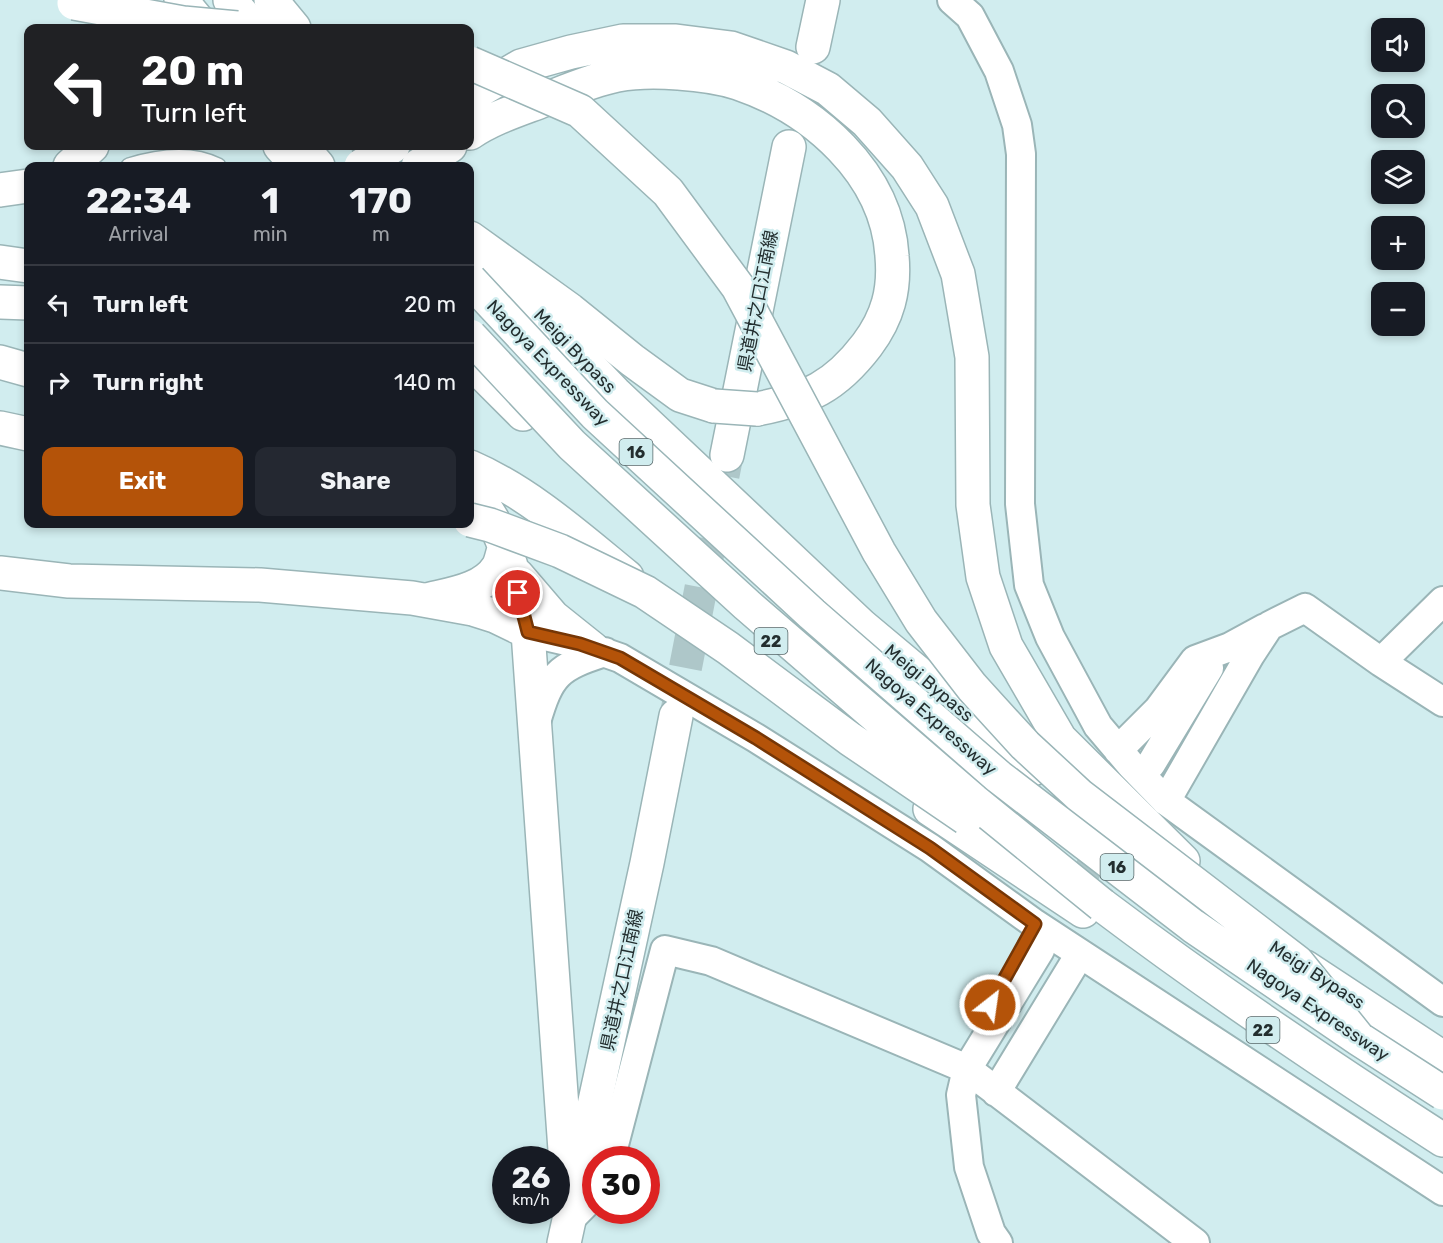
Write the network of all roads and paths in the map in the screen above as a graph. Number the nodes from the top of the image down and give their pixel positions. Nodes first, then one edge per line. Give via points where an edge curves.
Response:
1 (120, 0) edge
2 (163, 0) edge
3 (181, 0) edge
4 (230, 0) edge
5 (271, 0) edge
6 (823, 0) edge
7 (952, 0) edge
8 (80, 1) edge
9 (113, 24) edge
10 (124, 24) edge
11 (181, 24) edge
12 (194, 24) edge
13 (201, 24) edge
14 (251, 24) edge
15 (291, 24) edge
16 (813, 47) dead end
17 (474, 65) edge
18 (474, 94) edge
19 (474, 130) edge
20 (789, 147) dead end
21 (87, 150) edge
22 (284, 150) edge
23 (304, 150) edge
24 (355, 150) edge
25 (385, 150) edge
26 (444, 150) edge
27 (74, 162) edge
28 (141, 162) edge
29 (204, 162) edge
30 (294, 162) edge
31 (315, 162) edge
32 (365, 162) edge
33 (367, 162) edge
34 (424, 162) edge
35 (24, 187) edge
36 (0, 192) edge
37 (24, 193) edge
38 (474, 241) edge
39 (474, 246) edge
40 (0, 262) edge
41 (24, 265) edge
42 (474, 284) edge
43 (0, 302) edge
44 (24, 303) edge
45 (474, 340) edge
46 (0, 362) edge
47 (474, 365) edge
48 (24, 369) edge
49 (0, 428) edge
50 (24, 433) edge
51 (727, 455) tunnel mouth
52 (474, 469) edge
53 (474, 496) edge
54 (474, 521) edge
55 (506, 555) junction
56 (0, 573) edge
57 (427, 600) junction
58 (1443, 601) edge
59 (1269, 626) junction
60 (528, 632) junction
61 (1230, 647) junction
62 (599, 651) junction
63 (1381, 662) junction
64 (1443, 702) edge
65 (676, 716) tunnel mouth
66 (534, 727) junction
67 (1118, 750) junction
68 (1151, 764) tunnel mouth
69 (1166, 801) junction
70 (1093, 908) junction
71 (1037, 937) junction
72 (1261, 938) junction
73 (1080, 954) junction
74 (1443, 1002) edge
75 (1359, 1039) junction
76 (1443, 1058) edge
77 (962, 1067) junction
78 (996, 1092) junction
79 (1443, 1093) edge
80 (1443, 1140) edge
81 (614, 1146) edge
82 (1443, 1149) edge
83 (1443, 1191) edge
84 (582, 1211) edge
85 (567, 1231) edge
86 (998, 1243) edge
87 (1195, 1243) edge

1 - 10 main road
2 - 11 main road
3 - 13 main road
4 - 14 main road
5 - 15 main road
6 - 16 main road
7 - 67 street via 970,16 999,71 1017,125 1021,153 1020,504 1029,585 1050,637 1092,716
8 - 9 main road
8 - 12 main road, bridge
17 - 75 main road, bridge via 580,111 668,192 738,287 879,552 921,621 972,687 1025,745 1079,795 1297,962
18 - 72 main road via 521,66 623,41 676,40 731,48 786,68 828,89 867,122 907,167 932,206 958,274 972,357 973,505 983,577 1006,646 1060,739
19 - 38 main road, bridge via 564,92 617,75 677,72 738,83 791,107 845,149 874,189 888,222 894,271 892,295 885,317 862,351 839,376 815,393 757,409 714,406 680,395
20 - 51 main road, 県道井之口江南線
21 - 27 main road
22 - 30 main road
23 - 31 main road
24 - 32 main road
25 - 33 main road, bridge
26 - 34 main road
28 - 29 lane via 170,157
35 - 36 main road
36 - 37 lane
39 - 72 main road, Meigi Bypass via 615,393 861,626 1066,797
40 - 41 main road
42 - 75 main road, Nagoya Expressway / 16, bridge via 595,414 812,614 999,777 1193,926
43 - 44 main road
45 - 70 main road, Nagoya Expressway / 16, bridge via 572,445 738,597
46 - 48 main road
47 - 70 main road, 22 via 633,522
49 - 50 main road
52 - 70 main road via 565,526 761,689 855,757
53 - 55 main road via 493,520
54 - 70 main road, bridge via 560,551 645,592
55 - 57 main road via 490,576 464,591
55 - 60 main road
55 - 62 main road via 520,580 553,617
56 - 57 main road via 69,581 260,585
57 - 60 main road via 474,609
58 - 63 street
59 - 61 street
59 - 63 street via 1305,608
59 - 69 street
60 - 62 street
60 - 66 main road
61 - 67 street via 1195,660 1158,710
61 - 68 street via 1210,667
62 - 66 street via 560,672 545,692
62 - 71 street via 620,658 930,848
63 - 64 street
65 - 85 main road, 県道井之口江南線
66 - 85 main road
67 - 69 street
69 - 74 street
70 - 80 main road, Nagoya Expressway / 16
70 - 82 main road, 22
71 - 73 street
71 - 77 street
72 - 76 main road, Meigi Bypass
73 - 78 street
73 - 83 street
75 - 79 main road, Nagoya Expressway / 16, bridge
77 - 78 street
77 - 81 street via 711,961 665,950
77 - 86 street via 969,1167
78 - 87 street
84 - 85 street

